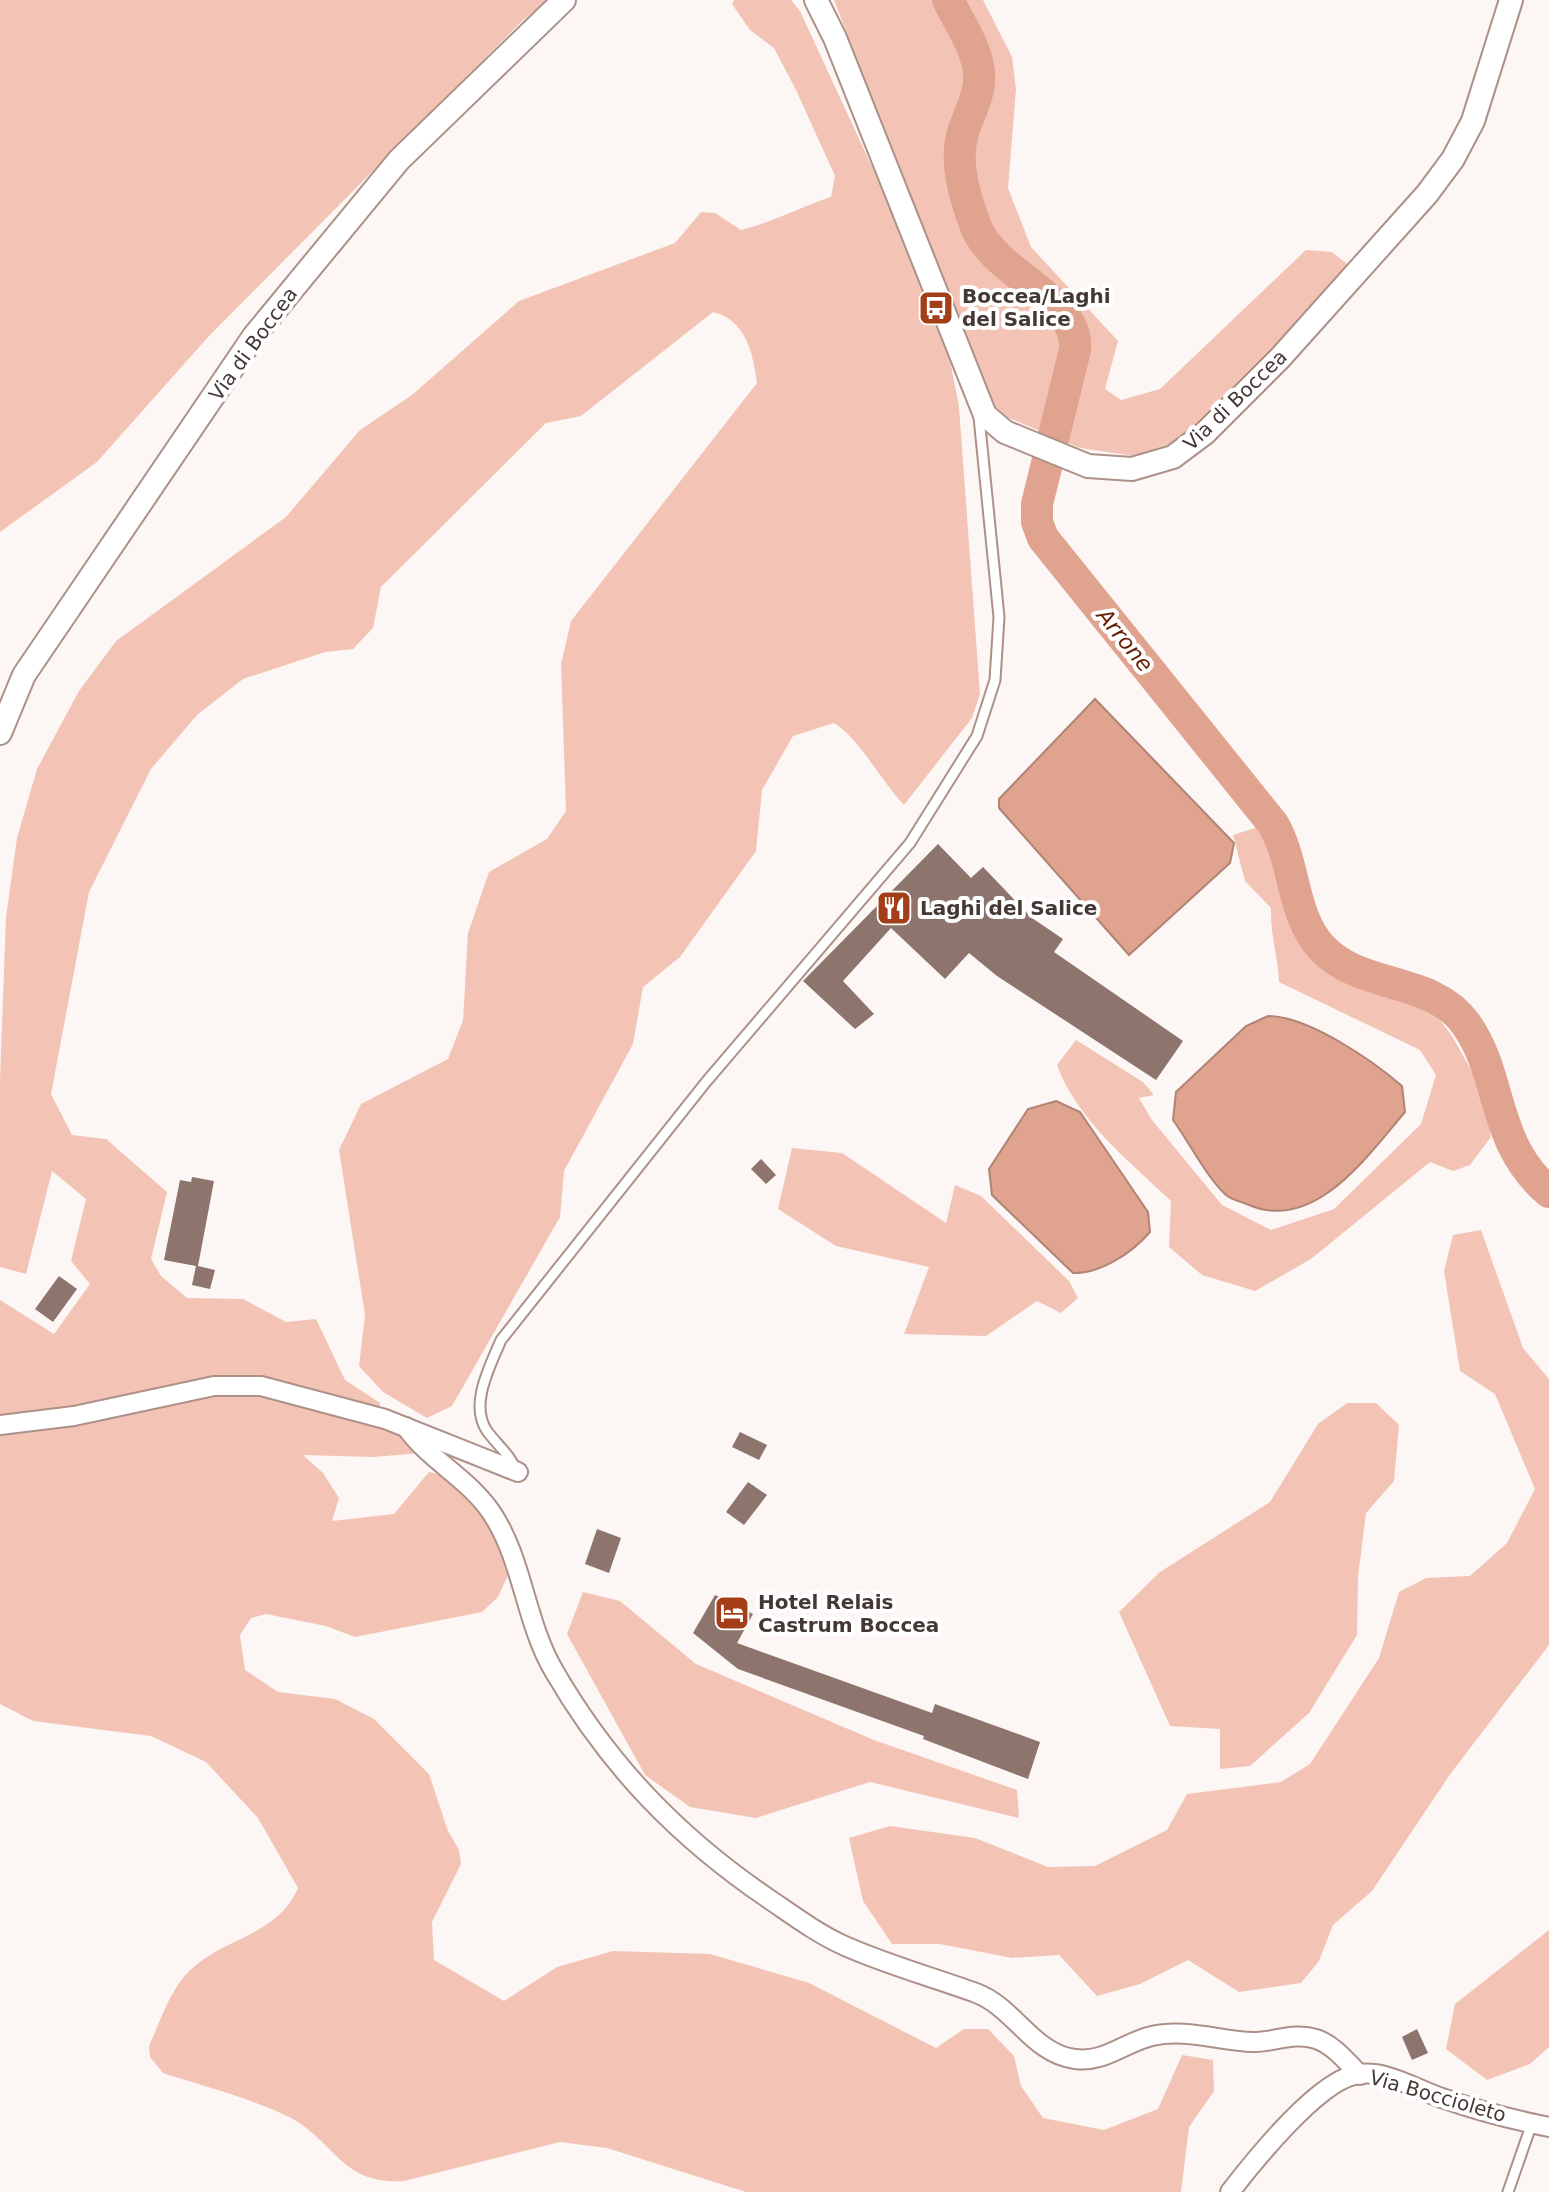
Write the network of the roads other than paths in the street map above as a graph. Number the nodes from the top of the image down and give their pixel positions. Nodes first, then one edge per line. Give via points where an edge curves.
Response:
1 (564, 0) edge
2 (816, 0) edge
3 (1511, 0) edge
4 (978, 401) junction
5 (0, 733) edge
6 (0, 1425) edge
7 (406, 1427) junction
8 (518, 1472) joint
9 (1360, 2075) junction
10 (1541, 2125) edge
11 (1230, 2192) edge
12 (1508, 2192) edge

1 - 5 street, Via di Boccea via 399,160 254,336 24,675
2 - 4 street, Via di Boccea via 957,338
3 - 4 street, Via di Boccea via 1479,108 1461,147 1427,194 1280,358 1186,449 1139,468 1088,466 1005,432 990,421
4 - 8 lane via 999,617 997,669 988,711 910,843 706,1082 501,1340 484,1381 480,1414
6 - 7 street via 234,1384 309,1397
7 - 8 street
7 - 9 street via 492,1513 553,1669 645,1796 714,1862 841,1945 994,2001 1036,2041 1072,2059 1108,2056 1152,2036 1254,2042 1305,2037 1328,2045
9 - 10 street, Via Boccioleto via 1403,2082
9 - 11 street, Via Boccioleto via 1321,2095 1260,2153
10 - 12 lane

